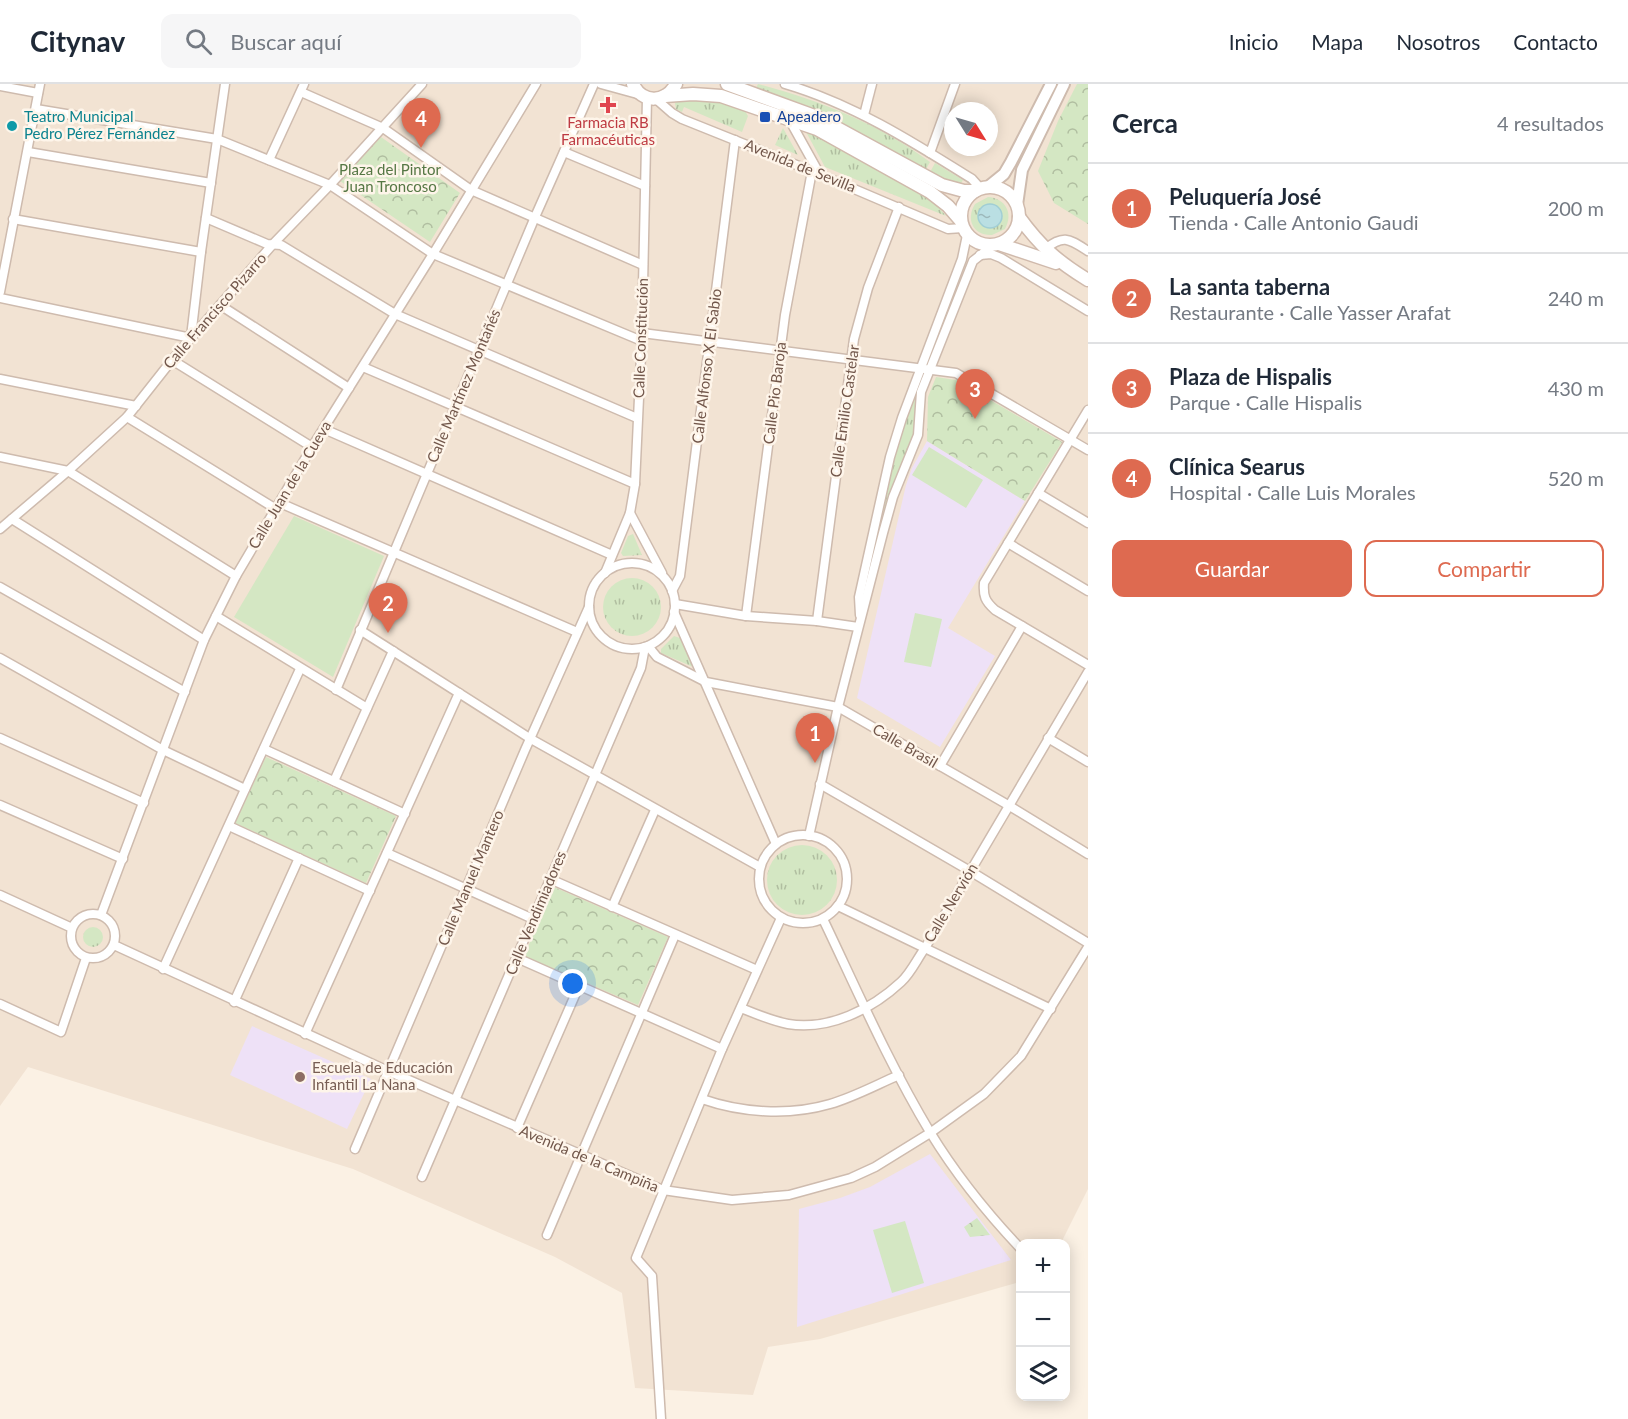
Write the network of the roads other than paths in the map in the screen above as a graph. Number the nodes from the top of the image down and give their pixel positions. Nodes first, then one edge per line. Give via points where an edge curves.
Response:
1 (225, 84) edge
2 (422, 84) edge
3 (536, 84) edge
4 (594, 84) edge
5 (601, 84) edge
6 (633, 84) edge
7 (676, 84) edge
8 (727, 84) edge
9 (785, 84) edge
10 (872, 84) edge
11 (955, 84) edge
12 (1051, 84) edge
13 (1064, 84) edge
14 (0, 86) edge
15 (800, 86) edge
16 (39, 88) edge
17 (302, 88) edge
18 (653, 97) junction
19 (36, 109) junction
20 (864, 115) junction
21 (789, 118) junction
22 (383, 128) junction
23 (217, 140) junction
24 (735, 140) junction
25 (28, 152) junction
26 (564, 152) junction
27 (930, 153) junction
28 (269, 160) junction
29 (816, 172) junction
30 (211, 183) junction
31 (330, 185) junction
32 (645, 186) junction
33 (981, 189) junction
34 (471, 190) junction
35 (899, 207) junction
36 (1018, 211) junction
37 (206, 218) junction
38 (535, 218) junction
39 (13, 219) junction
40 (948, 229) junction
41 (964, 233) junction
42 (273, 244) junction
43 (995, 245) junction
44 (1045, 249) junction
45 (1088, 251) edge
46 (201, 252) junction
47 (433, 254) junction
48 (975, 258) junction
49 (643, 265) junction
50 (1063, 265) junction
51 (1013, 266) junction
52 (1088, 280) edge
53 (507, 284) junction
54 (0, 292) edge
55 (0, 298) edge
56 (220, 305) junction
57 (1088, 311) edge
58 (395, 314) junction
59 (642, 337) junction
60 (191, 338) junction
61 (711, 341) junction
62 (481, 350) junction
63 (781, 352) junction
64 (172, 360) junction
65 (851, 360) junction
66 (363, 366) junction
67 (925, 370) junction
68 (0, 379) edge
69 (349, 388) junction
70 (136, 406) junction
71 (455, 407) junction
72 (1088, 410) edge
73 (127, 417) junction
74 (637, 418) junction
75 (324, 429) junction
76 (1070, 440) junction
77 (312, 447) junction
78 (1088, 450) edge
79 (0, 458) edge
80 (68, 471) junction
81 (427, 474) junction
82 (635, 484) junction
83 (1038, 494) junction
84 (278, 506) junction
85 (630, 513) junction
86 (12, 519) junction
87 (1088, 523) edge
88 (0, 529) edge
89 (1008, 543) junction
90 (394, 552) junction
91 (612, 555) junction
92 (605, 573) junction
93 (236, 576) junction
94 (665, 578) junction
95 (0, 587) edge
96 (672, 591) junction
97 (1088, 591) edge
98 (589, 608) junction
99 (675, 608) junction
100 (216, 616) junction
101 (746, 616) junction
102 (860, 618) junction
103 (817, 621) junction
104 (1022, 626) junction
105 (858, 627) junction
106 (360, 630) junction
107 (577, 632) junction
108 (204, 640) junction
109 (646, 646) junction
110 (393, 651) junction
111 (0, 658) edge
112 (1088, 665) edge
113 (300, 669) junction
114 (1088, 672) edge
115 (706, 682) junction
116 (336, 690) junction
117 (185, 692) junction
118 (459, 693) junction
119 (838, 707) junction
120 (367, 708) junction
121 (0, 738) edge
122 (1048, 738) junction
123 (531, 739) junction
124 (264, 749) junction
125 (162, 750) junction
126 (1088, 762) edge
127 (940, 766) junction
128 (594, 776) junction
129 (334, 781) junction
130 (820, 784) junction
131 (245, 789) junction
132 (144, 803) junction
133 (0, 805) edge
134 (1008, 805) junction
135 (655, 810) junction
136 (405, 814) junction
137 (229, 826) junction
138 (809, 836) junction
139 (776, 844) junction
140 (387, 853) junction
141 (1088, 854) edge
142 (299, 858) junction
143 (123, 859) junction
144 (760, 867) junction
145 (970, 871) junction
146 (550, 879) junction
147 (467, 889) junction
148 (370, 891) junction
149 (0, 895) edge
150 (838, 906) junction
151 (612, 907) junction
152 (101, 915) junction
153 (781, 918) junction
154 (533, 919) junction
155 (823, 919) junction
156 (72, 927) junction
157 (675, 935) junction
158 (114, 945) junction
159 (1088, 945) edge
160 (925, 948) junction
161 (86, 958) junction
162 (517, 958) junction
163 (163, 969) junction
164 (757, 970) junction
165 (579, 986) junction
166 (234, 1002) junction
167 (0, 1004) edge
168 (741, 1008) junction
169 (866, 1008) junction
170 (1051, 1009) junction
171 (642, 1014) junction
172 (305, 1034) junction
173 (722, 1049) junction
174 (388, 1071) junction
175 (899, 1075) junction
176 (702, 1099) junction
177 (454, 1100) junction
178 (517, 1128) junction
179 (930, 1133) junction
180 (355, 1149) dead end
181 (581, 1155) junction
182 (422, 1177) dead end
183 (663, 1190) junction
184 (547, 1235) dead end
185 (1016, 1244) edge
186 (661, 1419) edge

1 - 23 street
2 - 22 street, Calle Francisco Pizarro
3 - 34 street, Calle Juan de la Cueva
4 - 26 street, Calle Martínez Montañés
5 - 18 street, Avenida de Sevilla
6 - 18 main road
7 - 18 main road via 671,92
8 - 33 main road via 817,117 937,183 956,190
9 - 15 street
10 - 20 street
11 - 27 street
12 - 33 street via 1004,174
13 - 36 street via 1022,170
14 - 16 street
15 - 20 street
16 - 19 street
17 - 22 street
17 - 28 street
18 - 21 main road, Avenida de Sevilla via 714,95
18 - 24 street, Avenida de Sevilla via 676,116
18 - 32 street, Calle Constitución
19 - 23 street
19 - 25 street
20 - 27 street
21 - 29 street
21 - 41 main road, Avenida de Sevilla via 832,136 924,188 942,200
22 - 31 street, Calle Francisco Pizarro
22 - 34 street
23 - 28 street
23 - 30 street
24 - 29 street, Avenida de Sevilla
24 - 61 street, Calle Alfonso X El Sabio
25 - 30 street
25 - 39 street
26 - 32 street
26 - 38 street, Calle Martínez Montañés
27 - 33 street
28 - 31 street
29 - 35 street, Avenida de Sevilla
29 - 63 street, Calle Pio Baroja via 784,315
30 - 37 street
31 - 42 street, Calle Francisco Pizarro
31 - 47 street
32 - 49 street, Calle Constitución
33 - 36 main road via 1006,191
33 - 41 main road via 962,205
34 - 38 street
34 - 47 street, Calle Juan de la Cueva
35 - 40 street, Avenida de Sevilla
35 - 65 street, Calle Emilio Castelar via 868,288
36 - 43 main road via 1013,234
36 - 44 main road
37 - 42 street
37 - 46 street
38 - 49 street
38 - 53 street, Calle Martínez Montañés
39 - 46 street
39 - 54 street
40 - 41 street, Avenida de Sevilla
40 - 41 street, Avenida de Sevilla via 959,235
41 - 43 main road via 976,242
41 - 67 street via 962,259
42 - 56 street, Calle Francisco Pizarro
42 - 58 street via 281,245
43 - 48 street
43 - 50 main road
43 - 51 street
44 - 45 street via 1065,239
44 - 50 main road
46 - 60 street
47 - 53 street
47 - 58 street, Calle Juan de la Cueva
48 - 51 street via 991,254
48 - 67 street
49 - 59 street, Calle Constitución
50 - 52 main road
51 - 57 street
53 - 59 street
53 - 62 street, Calle Martínez Montañés
55 - 60 street
56 - 60 street, Calle Francisco Pizarro
56 - 69 street
58 - 62 street
58 - 66 street, Calle Juan de la Cueva
59 - 61 street
59 - 74 street, Calle Constitución
60 - 64 street, Calle Francisco Pizarro
61 - 63 street
61 - 96 street, Calle Alfonso X El Sabio via 680,576
62 - 71 street, Calle Martínez Montañés
62 - 74 street
63 - 65 street
63 - 101 street, Calle Pio Baroja
64 - 70 street, Calle Francisco Pizarro
64 - 77 street
65 - 67 street
65 - 103 street, Calle Emilio Castelar
66 - 69 street, Calle Juan de la Cueva
66 - 71 street
67 - 76 street via 956,373
67 - 102 street via 917,440 893,497
67 - 102 street via 890,457 859,597
68 - 70 street
69 - 75 street, Calle Juan de la Cueva
70 - 73 street, Calle Francisco Pizarro
71 - 81 street, Calle Martínez Montañés
71 - 82 street
72 - 76 street
73 - 80 street, Calle Francisco Pizarro
73 - 84 street
74 - 82 street, Calle Constitución
75 - 77 street, Calle Juan de la Cueva
75 - 81 street
76 - 78 street
76 - 83 street
77 - 84 street, Calle Juan de la Cueva
79 - 80 street
80 - 86 street, Calle Francisco Pizarro
80 - 93 street
81 - 90 street, Calle Martínez Montañés
81 - 91 street
82 - 85 street, Calle Constitución
83 - 87 street
83 - 89 street
84 - 90 street
84 - 93 street, Calle Juan de la Cueva
85 - 91 street, Calle Constitución
85 - 94 street
86 - 88 street, Calle Francisco Pizarro
86 - 108 street
89 - 97 street
89 - 104 street via 984,583 983,593 986,602
90 - 106 street, Calle Martínez Montañés
90 - 107 street
91 - 92 street, Calle Constitución
92 - 94 street via 620,565 636,563 649,566
92 - 98 street via 594,586
93 - 100 street, Calle Juan de la Cueva
94 - 96 street
95 - 117 street
96 - 99 street
98 - 107 street, Calle Manuel Mantero
98 - 109 street via 595,627 609,642 629,649
99 - 101 street
99 - 109 street via 666,632
99 - 115 street
100 - 108 street, Calle Juan de la Cueva
100 - 113 street
101 - 103 street
102 - 105 street
103 - 105 street
104 - 112 street
104 - 127 street
105 - 119 street
106 - 110 street
106 - 116 street, Calle Martínez Montañés
107 - 123 street, Calle Manuel Mantero
108 - 117 street, Calle Juan de la Cueva
109 - 115 street, Calle Brasil via 657,657
109 - 128 street, Calle Vendimiadores via 641,668
110 - 118 street
110 - 120 street
111 - 125 street
113 - 116 street
113 - 124 street
114 - 122 street, Calle Nervión
115 - 119 street, Calle Brasil
115 - 139 street
116 - 120 street
117 - 125 street, Calle Juan de la Cueva
118 - 123 street
118 - 136 street
119 - 127 street, Calle Brasil
119 - 130 street
120 - 129 street
121 - 132 street
122 - 126 street
122 - 134 street, Calle Nervión
123 - 128 street
123 - 147 street, Calle Manuel Mantero
124 - 129 street
124 - 131 street
125 - 131 street
125 - 132 street, Calle Juan de la Cueva
127 - 134 street, Calle Brasil
128 - 135 street
128 - 146 street, Calle Vendimiadores
129 - 136 street
130 - 138 street
130 - 145 street
131 - 137 street
132 - 143 street, Calle Juan de la Cueva
133 - 143 street
134 - 141 street, Calle Brasil
134 - 145 street, Calle Nervión
135 - 144 street
135 - 151 street
136 - 140 street
137 - 142 street
137 - 163 street
138 - 139 street via 792,837
138 - 150 street via 829,844 844,864 846,886
139 - 144 street
140 - 147 street
140 - 148 street
142 - 148 street
142 - 166 street
143 - 152 street, Calle Juan de la Cueva
144 - 153 street via 762,896
145 - 159 street
145 - 160 street, Calle Nervión
146 - 151 street
146 - 154 street, Calle Vendimiadores
147 - 154 street
147 - 174 street, Calle Manuel Mantero
148 - 172 street
149 - 156 street
150 - 155 street
150 - 160 street
151 - 157 street
152 - 156 street via 81,917
152 - 158 street via 115,931
153 - 155 street via 800,923
153 - 164 street
154 - 162 street, Calle Vendimiadores
155 - 169 street
156 - 161 street via 71,942
157 - 164 street
157 - 171 street
158 - 161 street via 99,958
158 - 163 street, Avenida de la Campiña
159 - 170 street, Avenida de la Campiña
160 - 169 street, Calle Nervión via 901,982
160 - 170 street
161 - 167 street via 61,1032
162 - 165 street
162 - 177 street, Calle Vendimiadores
163 - 166 street, Avenida de la Campiña
164 - 168 street
165 - 171 street
165 - 178 street
166 - 172 street, Avenida de la Campiña
168 - 169 street, Calle Nervión via 758,1016 805,1025 824,1024
168 - 173 street
169 - 175 street
170 - 179 street, Avenida de la Campiña via 1022,1056 984,1094
171 - 173 street
171 - 181 street
172 - 174 street, Avenida de la Campiña
173 - 176 street
174 - 177 street, Avenida de la Campiña
174 - 180 street, Calle Manuel Mantero
175 - 176 street via 829,1105 803,1109 751,1110
175 - 179 street
176 - 183 street
177 - 178 street, Avenida de la Campiña
177 - 182 street, Calle Vendimiadores
178 - 181 street, Avenida de la Campiña
179 - 183 street, Avenida de la Campiña via 851,1178 789,1195 732,1200
179 - 185 street
181 - 183 street, Avenida de la Campiña
181 - 184 street
183 - 186 street via 636,1258 652,1276

